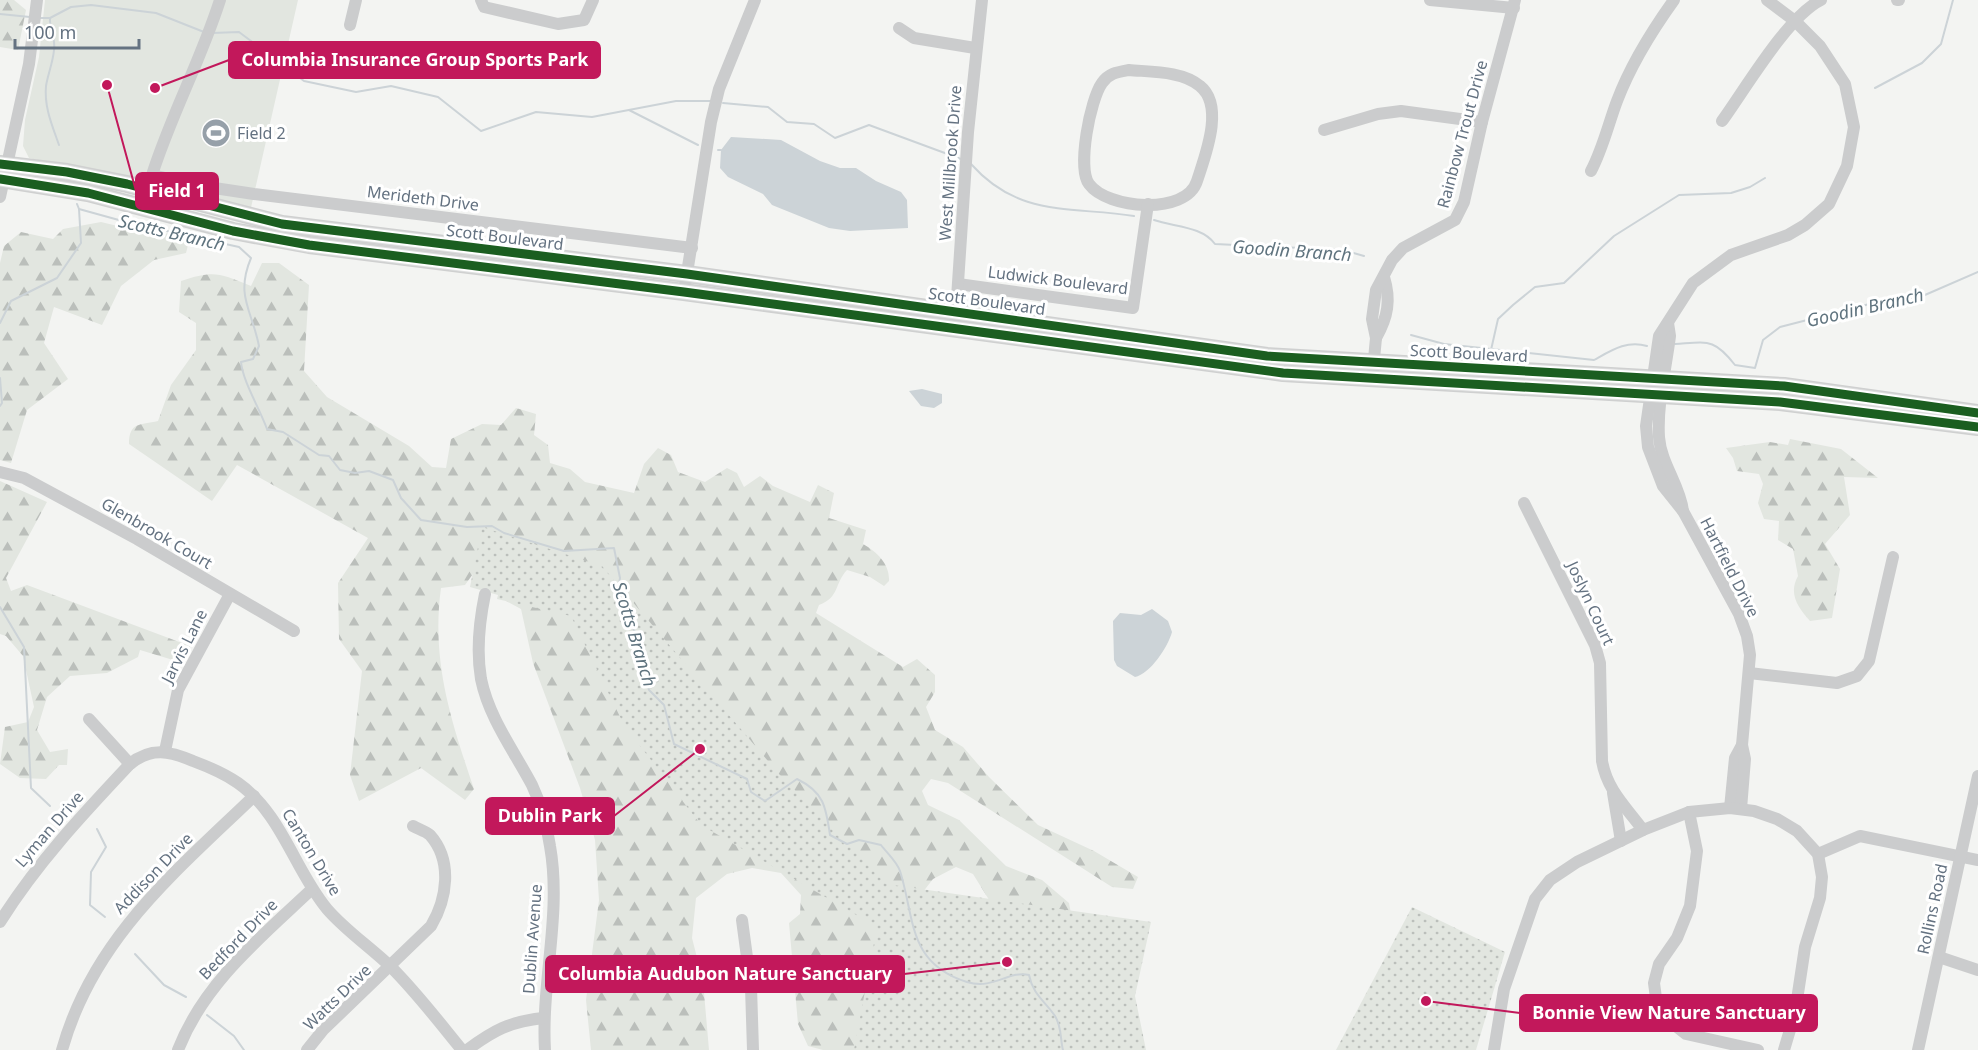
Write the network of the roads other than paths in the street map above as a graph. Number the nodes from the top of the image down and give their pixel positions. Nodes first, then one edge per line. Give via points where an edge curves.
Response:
1 (37, 0) edge
2 (220, 0) edge
3 (356, 0) edge
4 (481, 0) edge
5 (593, 0) edge
6 (755, 0) edge
7 (982, 0) edge
8 (1430, 0) edge
9 (1674, 0) edge
10 (1767, 0) edge
11 (1821, 0) edge
12 (1515, 4) edge
13 (1795, 21) junction
14 (350, 25) dead end
15 (899, 28) dead end
16 (975, 48) junction
17 (1722, 121) dead end
18 (1482, 122) junction
19 (1324, 130) dead end
20 (1591, 171) dead end
21 (3, 172) edge
22 (0, 196) edge
23 (1148, 204) junction
24 (692, 248) junction
25 (687, 274) junction
26 (958, 284) junction
27 (684, 292) junction
28 (956, 312) junction
29 (955, 328) junction
30 (1373, 363) junction
31 (1372, 380) junction
32 (1657, 386) junction
33 (1978, 413) edge
34 (1978, 427) edge
35 (0, 472) edge
36 (1524, 503) dead end
37 (1893, 557) dead end
38 (230, 594) junction
39 (485, 594) dead end
40 (294, 631) dead end
41 (1749, 673) junction
42 (89, 719) dead end
43 (165, 751) junction
44 (130, 764) junction
45 (1978, 776) edge
46 (1613, 793) junction
47 (254, 796) junction
48 (1735, 809) junction
49 (1689, 812) junction
50 (413, 826) dead end
51 (1643, 830) junction
52 (1621, 841) junction
53 (1818, 854) junction
54 (1960, 856) junction
55 (1978, 860) edge
56 (312, 889) junction
57 (742, 920) dead end
58 (0, 921) edge
59 (1939, 957) junction
60 (390, 967) junction
61 (1978, 970) edge
62 (543, 1018) junction
63 (62, 1050) edge
64 (178, 1050) edge
65 (307, 1050) edge
66 (465, 1050) edge
67 (545, 1050) edge
68 (753, 1050) edge
69 (1494, 1050) edge
70 (1758, 1050) edge
71 (1784, 1050) edge
72 (1918, 1050) edge

1 - 21 street via 29,64
2 - 24 street, Merideth Drive via 152,175 243,192
3 - 14 street
4 - 5 street via 484,7 558,24 584,20
6 - 24 street via 719,89
7 - 16 street, West Millbrook Drive
8 - 12 street
9 - 20 street via 1633,65
10 - 13 street
11 - 13 street
12 - 18 street, Rainbow Trout Drive
13 - 17 street
13 - 32 street, Hartfield Drive via 1820,46 1845,84 1854,127 1847,166 1829,204 1788,235 1731,255 1693,283 1668,323 1670,336
15 - 16 street via 914,38
16 - 26 street, West Millbrook Drive
18 - 19 street via 1401,111
18 - 30 street, Rainbow Trout Drive via 1464,202 1455,220 1403,248 1384,277 1390,294 1386,320 1376,338
21 - 22 street
21 - 25 main road, Scott Boulevard via 67,172 282,224
21 - 27 main road, Scott Boulevard via 233,231 309,245
23 - 23 street via 1178,202 1196,186 1212,108 1201,86 1186,78 1129,70 1114,72 1102,83 1094,103 1083,173 1093,189 1117,201
23 - 26 street, Ludwick Boulevard via 1133,308
24 - 25 street
25 - 27 street
25 - 28 main road, Scott Boulevard
26 - 28 street, West Millbrook Drive
27 - 29 main road, Scott Boulevard
28 - 29 street, West Millbrook Drive
28 - 30 main road, Scott Boulevard via 1267,356
29 - 31 main road, Scott Boulevard via 1283,373
30 - 31 street, Rainbow Trout Drive
30 - 32 main road, Scott Boulevard
31 - 32 main road, Scott Boulevard
32 - 33 main road, Scott Boulevard via 1784,386
32 - 34 main road, Scott Boulevard
32 - 41 street, Hartfield Drive via 1646,426 1648,447 1663,486 1683,511 1739,615 1748,645
35 - 38 street, Glenbrook Court via 24,478
36 - 46 street, Joslyn Court via 1595,645 1600,663 1602,761
37 - 41 street via 1869,661 1857,676 1836,683
38 - 40 street, Glenbrook Court
38 - 43 street, Jarvis Lane via 178,690
39 - 62 street, Dublin Avenue via 477,649 482,681 500,729 532,787 550,847 553,912
41 - 48 street, Hartfield Drive via 1742,745 1745,759
42 - 44 street
43 - 44 street via 146,754
43 - 47 street, Canton Drive via 219,772
44 - 58 street, Lyman Drive via 51,849
45 - 54 street, Rollins Road
46 - 51 street, Joslyn Court
46 - 52 street, Joslyn Court
47 - 56 street, Canton Drive via 280,831
47 - 63 street, Addison Drive via 123,927 81,997
48 - 49 street
48 - 53 street via 1754,811 1787,825
49 - 51 street
49 - 70 street via 1696,851 1692,896 1677,938 1659,964 1654,983 1656,998 1662,1015 1686,1034
50 - 60 street, Watts Drive via 429,834 441,857 446,873 445,891 431,926
51 - 52 street
52 - 69 street via 1550,880 1535,899 1504,989
53 - 54 street via 1860,836
53 - 71 street via 1820,898 1805,947 1795,1013
54 - 55 street
54 - 59 street, Rollins Road
56 - 60 street, Canton Drive via 328,911
56 - 64 street, Bedford Drive via 227,969 208,994
57 - 68 street via 751,987
59 - 61 street
59 - 72 street, Rollins Road
60 - 65 street, Watts Drive
60 - 66 street, Canton Drive
62 - 66 street via 496,1029
62 - 67 street, Dublin Avenue

